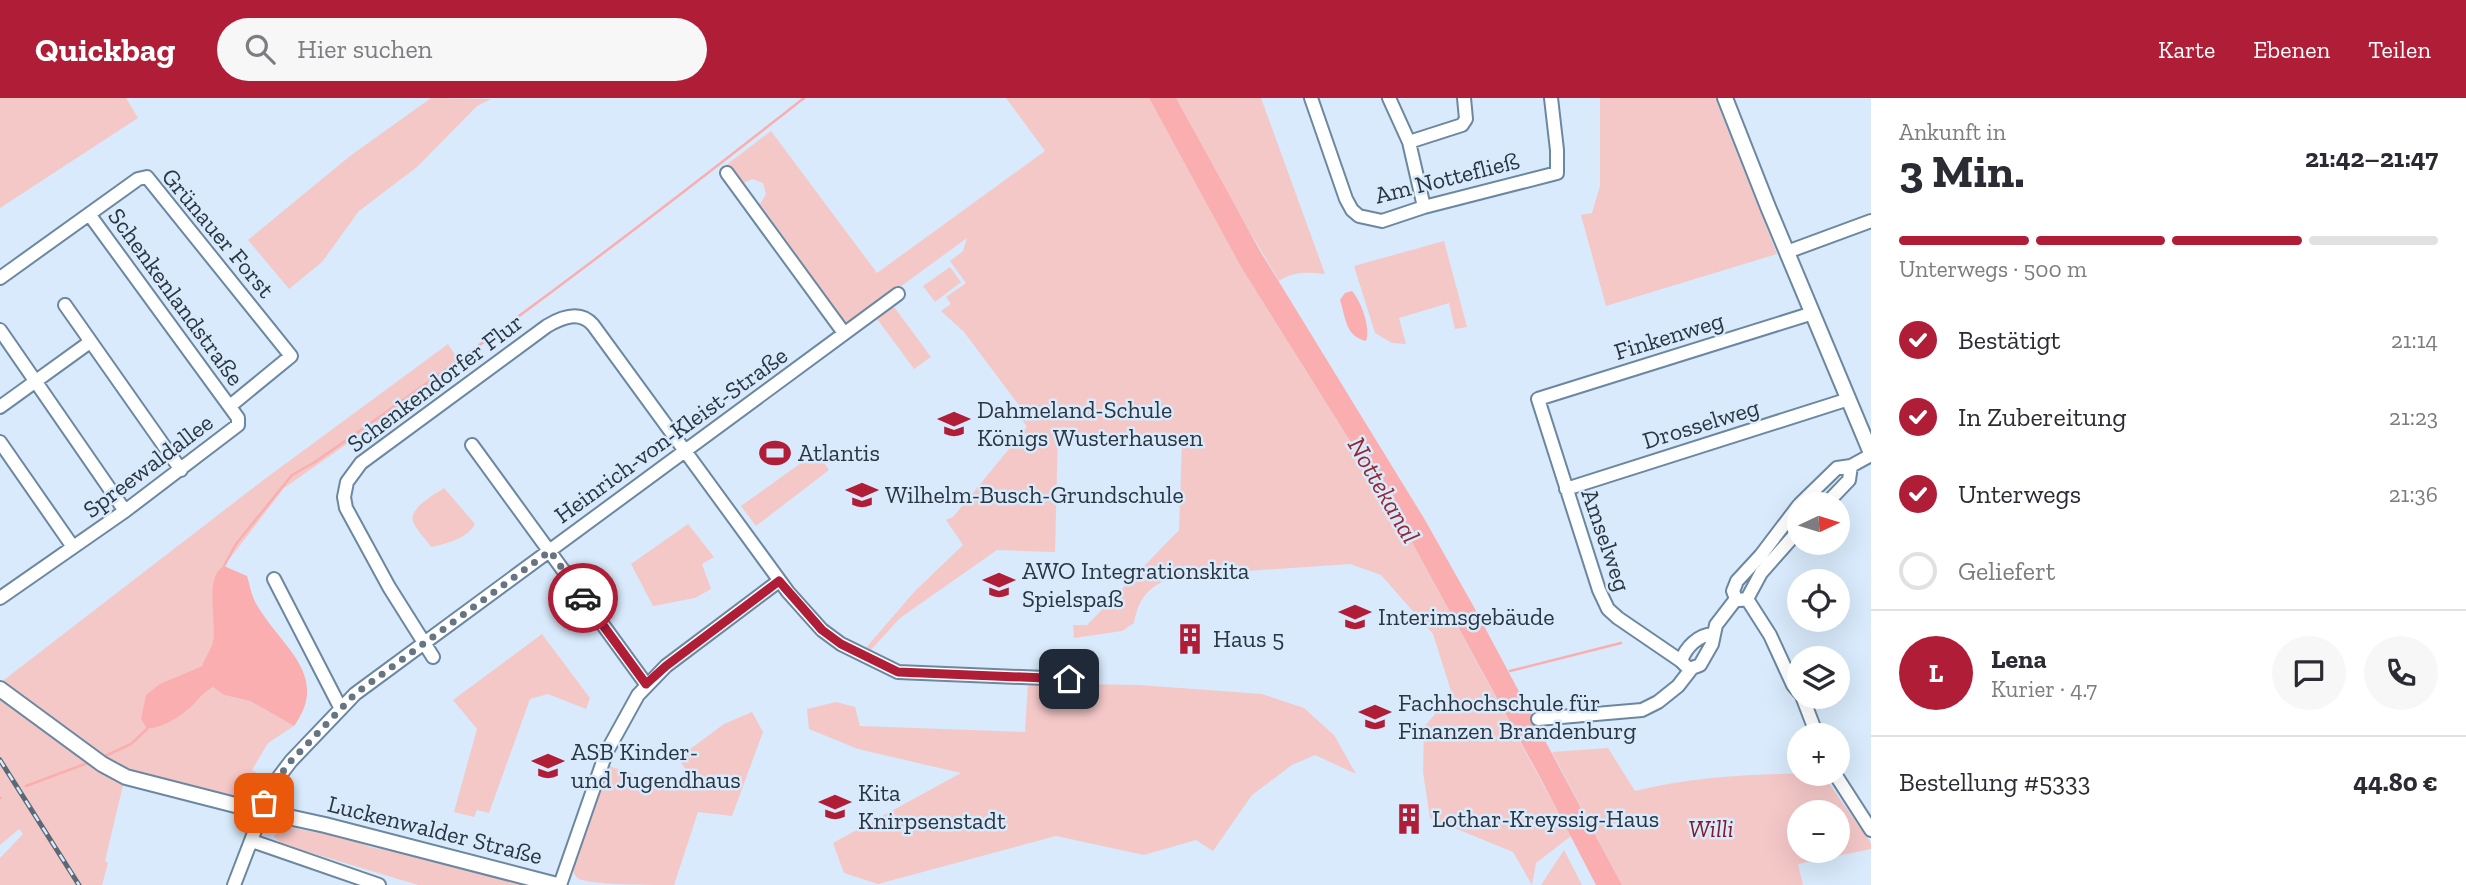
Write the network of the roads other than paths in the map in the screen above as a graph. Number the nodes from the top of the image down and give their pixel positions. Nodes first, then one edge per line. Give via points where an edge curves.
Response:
1 (1311, 98) edge
2 (1389, 98) edge
3 (1464, 98) edge
4 (1550, 98) edge
5 (1725, 98) edge
6 (1409, 142) junction
7 (727, 173) dead end
8 (1424, 207) junction
9 (89, 214) junction
10 (1871, 221) edge
11 (1787, 252) junction
12 (0, 278) edge
13 (898, 294) dead end
14 (65, 305) dead end
15 (1812, 313) junction
16 (0, 330) edge
17 (844, 333) junction
18 (90, 342) junction
19 (291, 356) joint
20 (36, 381) junction
21 (1538, 399) joint
22 (1849, 399) junction
23 (230, 406) junction
24 (0, 407) edge
25 (0, 442) edge
26 (472, 445) dead end
27 (685, 451) junction
28 (1871, 454) edge
29 (1851, 466) junction
30 (181, 470) junction
31 (1566, 489) junction
32 (1812, 492) edge
33 (1838, 492) edge
34 (125, 511) junction
35 (1787, 520) edge
36 (1787, 544) edge
37 (73, 547) junction
38 (550, 551) junction
39 (274, 579) dead end
40 (779, 581) junction
41 (0, 598) edge
42 (1741, 599) junction
43 (1713, 634) junction
44 (425, 642) junction
45 (433, 657) dead end
46 (1687, 665) junction
47 (1787, 672) edge
48 (1069, 679) dead end
49 (646, 684) junction
50 (0, 689) edge
51 (341, 709) junction
52 (1538, 719) dead end
53 (1843, 786) edge
54 (261, 811) junction
55 (1871, 830) edge
56 (252, 841) junction
57 (234, 885) edge
58 (379, 885) edge
59 (559, 885) edge

1 - 8 street, Am Nottefließ via 1352,210 1382,221
2 - 6 street
3 - 6 street via 1466,119 1462,125
4 - 8 street, Am Nottefließ via 1557,173
5 - 11 main road
6 - 8 street
7 - 17 street
9 - 12 street, Grünauer Forst
9 - 19 street, Grünauer Forst via 138,178 146,177
9 - 23 street, Schenkenlandstraße
10 - 11 street
11 - 15 main road
13 - 17 street, Heinrich-von-Kleist-Straße
14 - 18 street
15 - 21 street, Finkenweg
15 - 22 main road
16 - 20 street
17 - 27 street, Heinrich-von-Kleist-Straße
18 - 20 street
18 - 30 street
19 - 23 street, Spreewaldallee
20 - 24 street
20 - 34 street
21 - 31 street, Amselweg
22 - 28 main road
22 - 31 street, Drosselweg
23 - 30 street, Spreewaldallee via 239,418 238,425
25 - 37 street
26 - 38 street
27 - 38 street, Heinrich-von-Kleist-Straße
27 - 40 street
27 - 44 street, Schenkendorfer Flur via 587,318 574,316 547,326 361,463 347,482 344,497 350,517
28 - 29 street
29 - 32 street via 1838,468
29 - 33 street via 1849,480
30 - 34 street, Spreewaldallee
31 - 46 street, Amselweg via 1608,609
34 - 37 street, Spreewaldallee
35 - 42 street via 1737,581 1733,591
36 - 42 street
37 - 41 street, Spreewaldallee
38 - 44 street, Heinrich-von-Kleist-Straße
38 - 49 street
39 - 51 street
40 - 48 street via 822,630 898,672
40 - 49 street
42 - 43 street via 1721,616
42 - 47 street via 1770,635
43 - 46 street via 1690,646
43 - 46 street via 1706,658 1700,665
44 - 45 street, Schenkendorfer Flur
44 - 51 street, Heinrich-von-Kleist-Straße
46 - 52 street via 1670,693 1642,710
49 - 59 street via 606,753
50 - 54 main road, Luckenwalder Straße via 126,777
51 - 54 street, Heinrich-von-Kleist-Straße via 283,771
53 - 55 street
54 - 56 street, Heinrich-von-Kleist-Straße
54 - 59 main road, Luckenwalder Straße
56 - 57 street, Heinrich-von-Kleist-Straße
56 - 58 street

